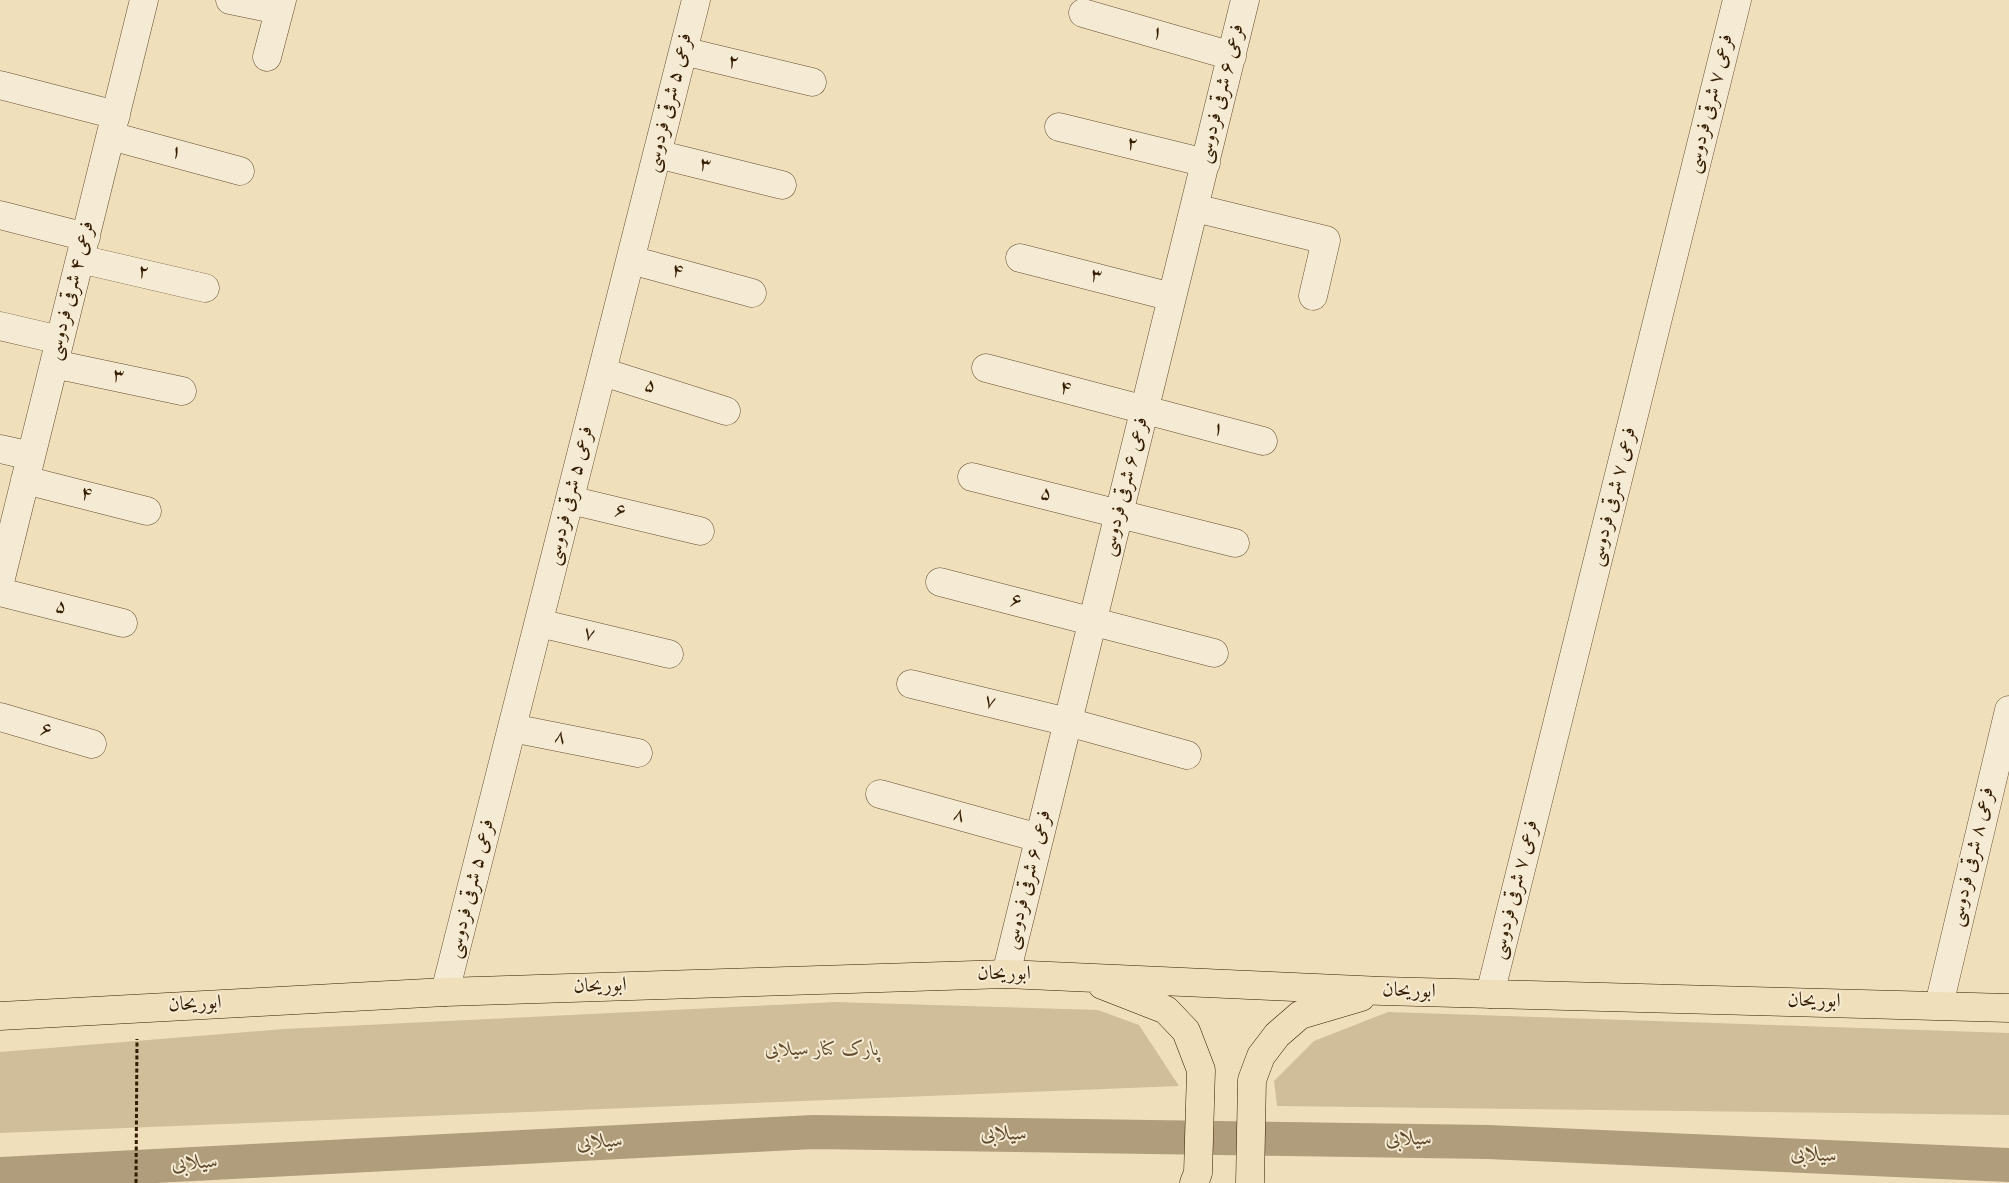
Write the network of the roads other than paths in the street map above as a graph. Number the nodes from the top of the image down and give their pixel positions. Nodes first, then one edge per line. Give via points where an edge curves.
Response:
1 (144, 0) edge
2 (230, 0) edge
3 (696, 0) edge
4 (1245, 0) edge
5 (1737, 0) edge
6 (280, 5) edge
7 (1083, 13) dead end
8 (683, 52) junction
9 (1232, 56) junction
10 (267, 57) dead end
11 (812, 82) dead end
12 (0, 85) edge
13 (114, 125) junction
14 (1059, 127) dead end
15 (657, 154) junction
16 (1206, 162) junction
17 (240, 171) dead end
18 (782, 185) dead end
19 (1195, 208) junction
20 (0, 215) edge
21 (83, 248) junction
22 (1020, 258) dead end
23 (631, 260) junction
24 (205, 288) dead end
25 (752, 293) dead end
26 (1313, 296) dead end
27 (1172, 297) junction
28 (0, 326) edge
29 (57, 352) junction
30 (986, 368) dead end
31 (603, 372) junction
32 (182, 390) dead end
33 (726, 410) dead end
34 (1144, 411) junction
35 (1263, 441) dead end
36 (0, 449) edge
37 (28, 468) junction
38 (972, 477) dead end
39 (570, 500) junction
40 (147, 511) dead end
41 (1120, 513) junction
42 (700, 531) dead end
43 (1235, 543) dead end
44 (1, 578) edge
45 (940, 582) dead end
46 (1093, 622) junction
47 (539, 623) junction
48 (122, 624) dead end
49 (1214, 653) dead end
50 (669, 654) dead end
51 (911, 684) dead end
52 (2009, 710) edge
53 (0, 717) edge
54 (1068, 722) junction
55 (512, 728) junction
56 (92, 744) dead end
57 (638, 753) dead end
58 (1187, 755) dead end
59 (880, 794) dead end
60 (1039, 838) junction
61 (1006, 974) junction
62 (1080, 977) junction
63 (1382, 991) junction
64 (446, 992) junction
65 (1490, 994) junction
66 (1939, 1005) junction
67 (2009, 1008) edge
68 (0, 1016) edge
69 (1194, 1183) edge
70 (1250, 1183) edge

1 - 13 street, فرعی ۴ شرقی فردوسی
2 - 6 street
3 - 8 street, فرعی ۵ شرقی فردوسی
4 - 9 street, فرعی ۶ شرقی فردوسی
5 - 65 street, فرعی ۷ شرقی فردوسی
6 - 10 street
7 - 9 street, ۱
8 - 11 street, ۲
8 - 15 street, فرعی ۵ شرقی فردوسی
9 - 16 street, فرعی ۶ شرقی فردوسی
12 - 13 street, ۱
13 - 17 street, ۱
13 - 21 street, فرعی ۴ شرقی فردوسی
14 - 16 street, ۲
15 - 18 street, ۳
15 - 23 street, فرعی ۵ شرقی فردوسی
16 - 19 street, فرعی ۶ شرقی فردوسی
19 - 26 street via 1326,240
19 - 27 street, فرعی ۶ شرقی فردوسی
20 - 21 street, ۲
21 - 24 street, ۲
21 - 29 street, فرعی ۴ شرقی فردوسی
22 - 27 street, ۳
23 - 25 street, ۴
23 - 31 street, فرعی ۵ شرقی فردوسی
27 - 34 street, فرعی ۶ شرقی فردوسی
28 - 29 street, ۳
29 - 32 street, ۳
29 - 37 street, فرعی ۴ شرقی فردوسی
30 - 34 street, ۴
31 - 33 street, ۵
31 - 39 street, فرعی ۵ شرقی فردوسی
34 - 35 street, ۱
34 - 41 street, فرعی ۶ شرقی فردوسی
36 - 37 street, ۴
37 - 40 street, ۴
37 - 44 street, فرعی ۴ شرقی فردوسی
38 - 41 street, ۵
39 - 42 street, ۶
39 - 47 street, فرعی ۵ شرقی فردوسی
41 - 43 street
41 - 46 street, فرعی ۶ شرقی فردوسی
44 - 48 street, ۵
45 - 46 street, ۶
46 - 49 street
46 - 54 street, فرعی ۶ شرقی فردوسی
47 - 50 street, ۷
47 - 55 street, فرعی ۵ شرقی فردوسی
51 - 54 street, ۷
52 - 66 street, فرعی ۸ شرقی فردوسی
53 - 56 street, ۶
54 - 58 street
54 - 60 street, فرعی ۶ شرقی فردوسی
55 - 57 street, ۸
55 - 64 street, فرعی ۵ شرقی فردوسی
59 - 60 street, ۸
60 - 61 street, فرعی ۶ شرقی فردوسی
61 - 62 main road, ابوریحان
61 - 64 main road, ابوریحان
62 - 63 main road, ابوریحان
62 - 69 main road via 1166,1010 1186,1032 1201,1070 1198,1173
63 - 65 main road, ابوریحان
63 - 70 main road via 1300,1015 1269,1044 1252,1080
64 - 68 main road, ابوریحان
65 - 66 main road, ابوریحان
66 - 67 main road, ابوریحان

